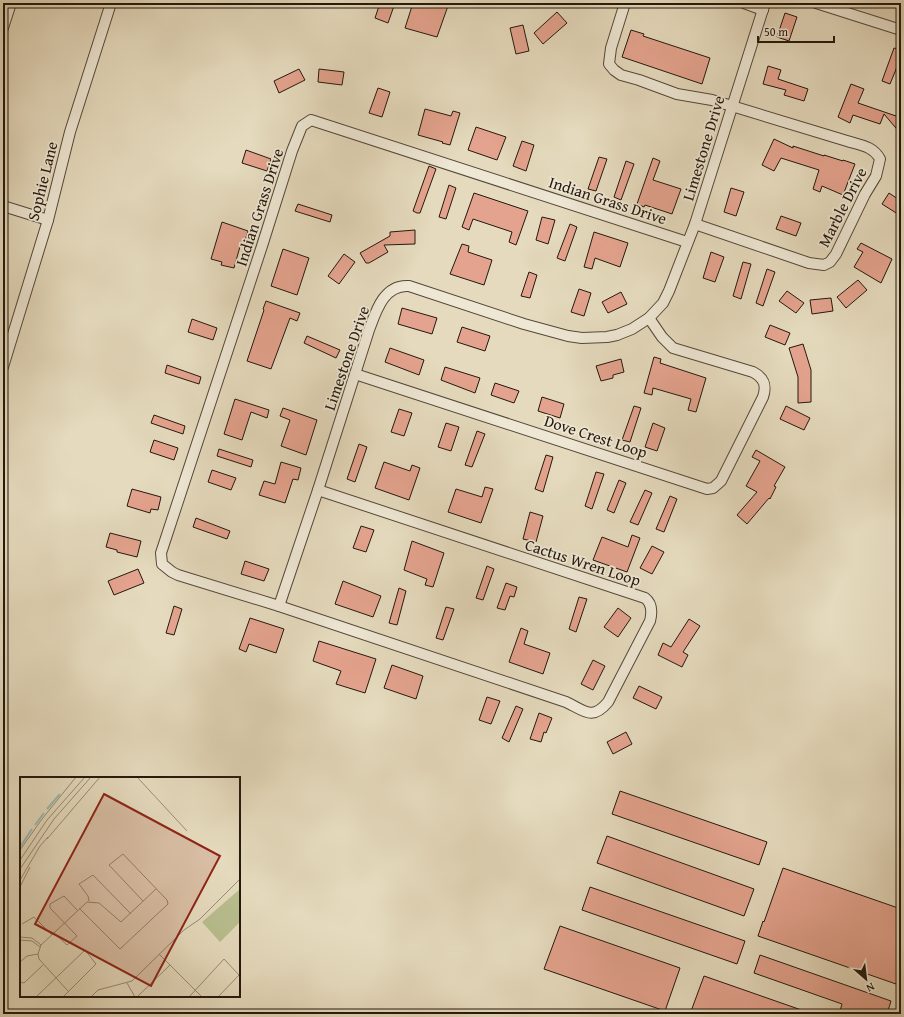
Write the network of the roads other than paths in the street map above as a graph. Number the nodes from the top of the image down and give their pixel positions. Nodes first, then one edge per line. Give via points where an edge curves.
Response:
1 (11, 3) edge
2 (111, 3) edge
3 (625, 3) edge
4 (744, 3) edge
5 (816, 3) edge
6 (764, 6) edge
7 (3, 28) edge
8 (901, 30) edge
9 (732, 106) junction
10 (3, 206) edge
11 (48, 220) junction
12 (695, 224) junction
13 (687, 242) junction
14 (649, 318) junction
15 (3, 367) edge
16 (355, 374) junction
17 (318, 490) junction
18 (279, 606) junction

1 - 7 street
2 - 11 street, Sophie Lane via 70,132
3 - 9 street via 611,48 609,64 614,70 621,75 677,94
4 - 6 street
5 - 8 street
6 - 9 street, Limestone Drive
9 - 12 street, Limestone Drive
9 - 12 street, Marble Drive via 869,147 878,154 879,169 836,254 824,265 809,263
10 - 11 street
11 - 15 street, Sophie Lane
12 - 13 street, Limestone Drive
13 - 14 street, Limestone Drive via 663,303
13 - 18 street, Indian Grass Drive via 311,120 306,122 292,151 161,558 162,564 178,575
14 - 16 street, Limestone Drive via 617,335 582,338 524,324 400,285 388,293 377,309
14 - 16 street, Dove Crest Loop via 673,348 753,372 766,385 763,397 721,481 713,488 707,489
16 - 17 street, Limestone Drive
17 - 18 street, Limestone Drive
17 - 18 street, Cactus Wren Loop via 645,598 651,606 652,615 608,702 598,712 591,713 566,702

